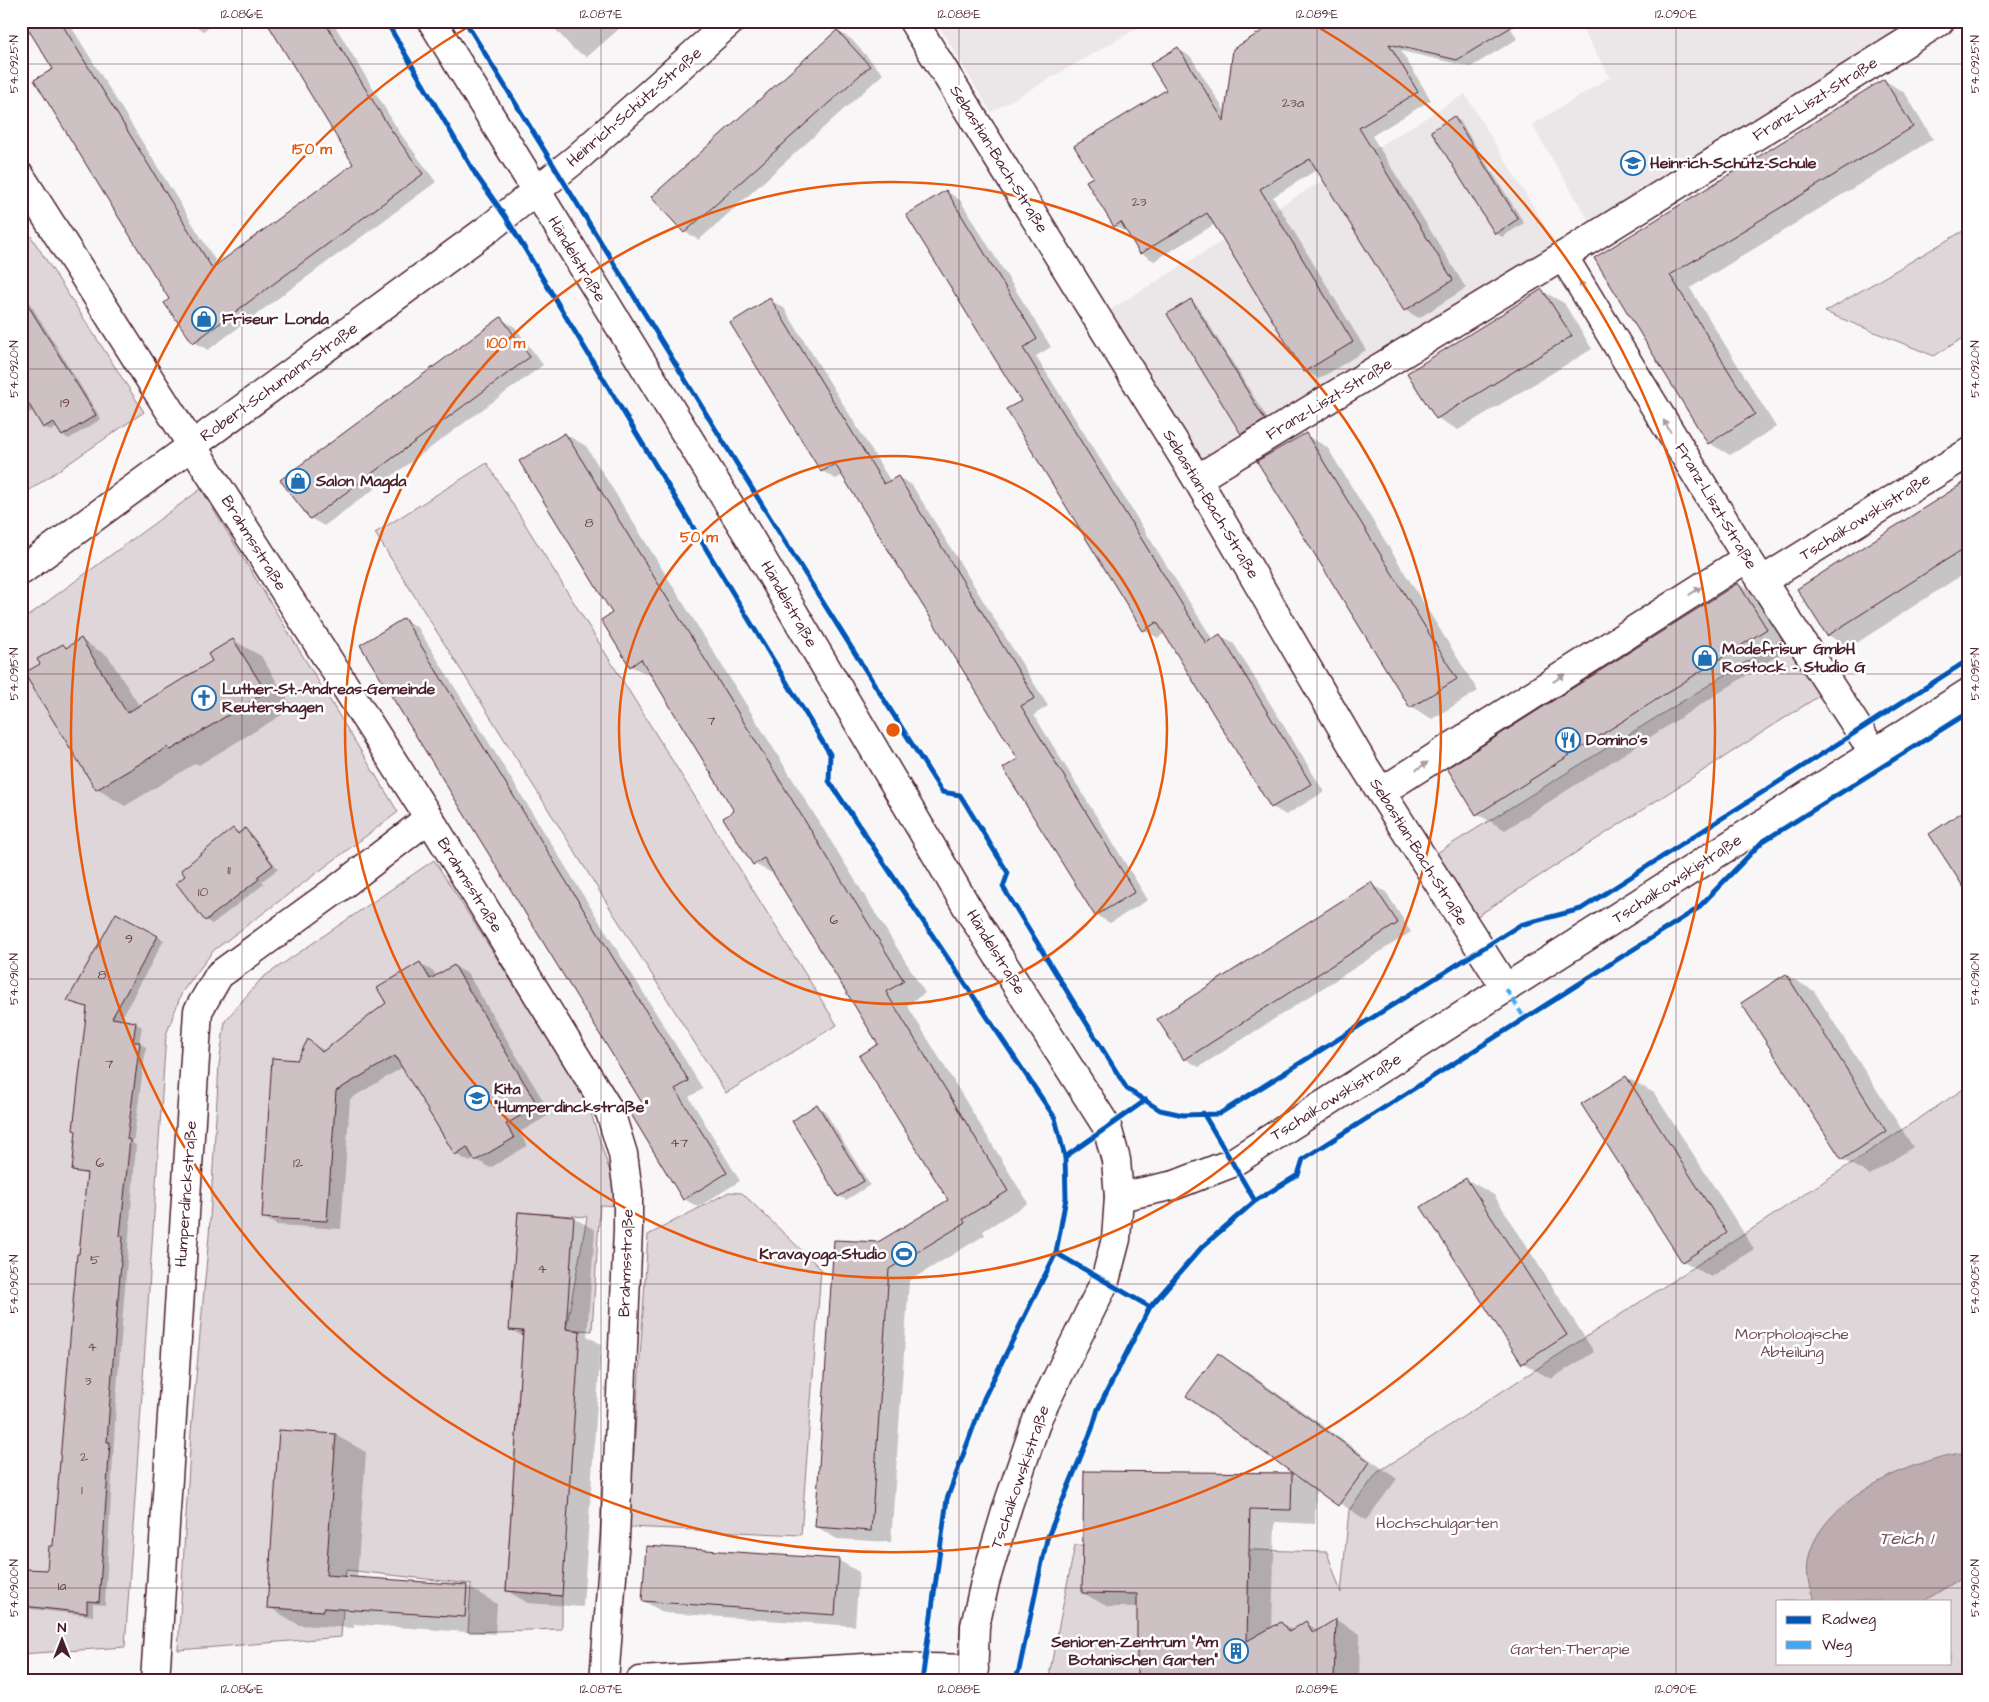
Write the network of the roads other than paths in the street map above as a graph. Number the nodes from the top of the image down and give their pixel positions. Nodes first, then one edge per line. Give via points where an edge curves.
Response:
1 (432, 21) edge
2 (731, 21) edge
3 (913, 21) edge
4 (1940, 21) edge
5 (21, 177) edge
6 (536, 191) junction
7 (1564, 256) junction
8 (192, 445) junction
9 (1968, 452) edge
10 (1197, 479) junction
11 (1747, 558) junction
12 (21, 571) edge
13 (1762, 581) junction
14 (1968, 693) edge
15 (1874, 753) junction
16 (1381, 792) junction
17 (428, 818) junction
18 (1506, 989) junction
19 (1120, 1197) junction
20 (974, 1675) edge
21 (155, 1681) edge
22 (604, 1681) edge
23 (640, 1681) edge

1 - 6 street, Händelstraße
2 - 6 street, Heinrich-Schütz-Straße
3 - 10 street, Sebastian-Bach-Straße
4 - 7 street, Franz-Liszt-Straße
5 - 8 street, Brahmsstraße
6 - 8 street, Robert-Schumann-Straße
6 - 19 street, Händelstraße via 748,535 967,907 1107,1127 1116,1160
7 - 10 street, Franz-Liszt-Straße
11 -> 7 street, Franz-Liszt-Straße
8 - 12 street, Robert-Schumann-Straße
8 - 17 street, Brahmsstraße
9 - 13 street, Tschaikowskistraße
10 - 16 street, Sebastian-Bach-Straße
11 - 13 street, Franz-Liszt-Straße
16 -> 11 street
13 - 15 street, Franz-Liszt-Straße
14 - 15 street, Tschaikowskistraße
15 - 18 street, Tschaikowskistraße
16 - 18 street, Sebastian-Bach-Straße
17 - 21 street, Humperdinckstraße via 340,887 218,974 198,1010
17 - 22 street, Brahmsstraße via 610,1112 624,1154 628,1229
18 - 19 street, Tschaikowskistraße via 1232,1163 1175,1185
19 - 20 street, Tschaikowskistraße via 1116,1239 1105,1281 1038,1416 1008,1505 975,1626
20 - 23 street via 875,1667

